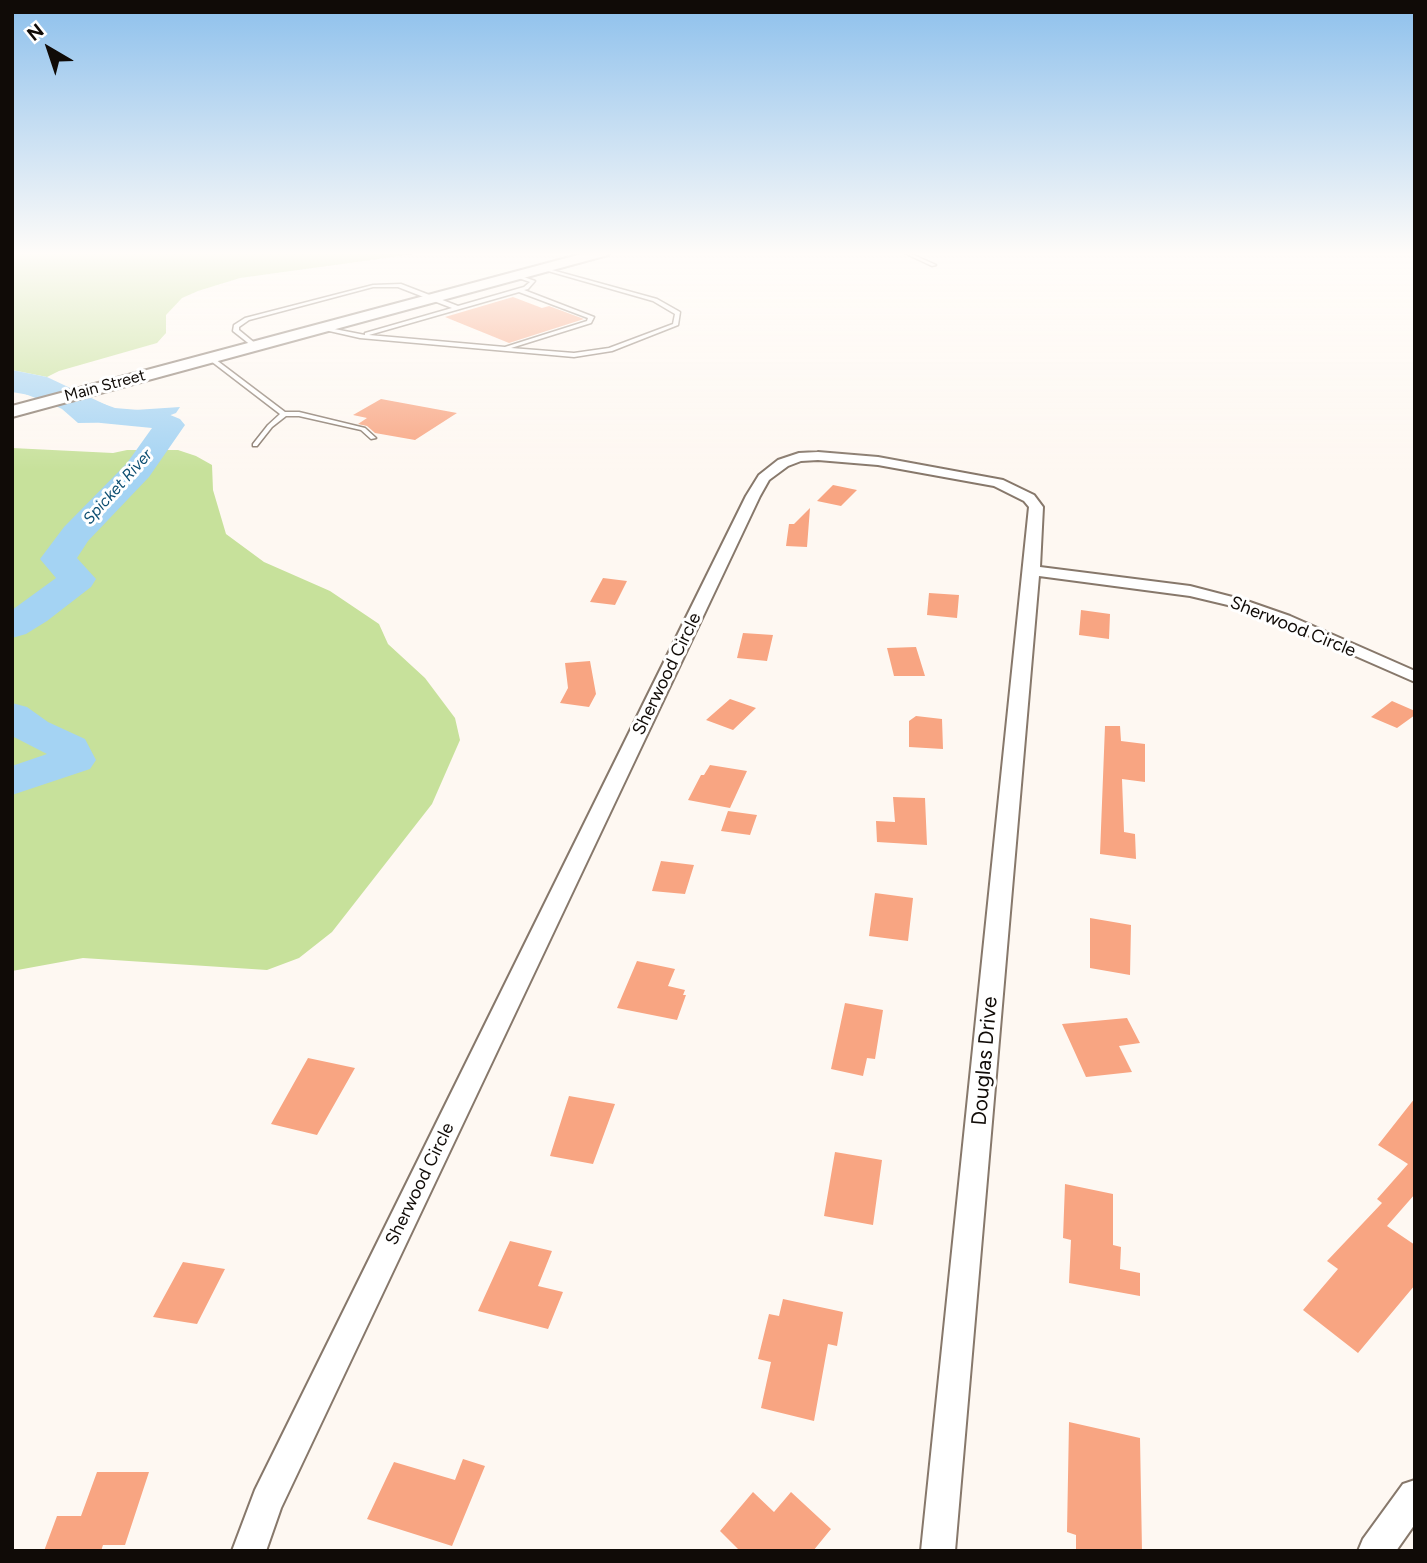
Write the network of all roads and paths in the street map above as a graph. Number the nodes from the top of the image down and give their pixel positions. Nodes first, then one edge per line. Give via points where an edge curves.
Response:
1 (238, 325) edge
2 (330, 325) edge
3 (397, 325) edge
4 (580, 325) edge
5 (675, 325) edge
6 (318, 328) junction
7 (360, 335) junction
8 (254, 345) junction
9 (504, 349) junction
10 (209, 357) junction
11 (12, 412) edge
12 (284, 414) junction
13 (373, 438) dead end
14 (255, 445) dead end
15 (1032, 571) junction
16 (1415, 677) edge
17 (1415, 1496) edge
18 (249, 1551) edge
19 (938, 1551) edge
20 (1374, 1551) edge

1 - 8 lane via 236,331
2 - 6 main road, Main Street
3 - 7 lane
4 - 9 lane
5 - 9 lane via 611,350 574,355
6 - 7 lane
6 - 8 main road, Main Street
7 - 9 lane
8 - 10 main road, Main Street
10 - 11 main road, Main Street
10 - 12 lane
12 - 13 lane via 363,429
12 - 14 lane
15 - 16 street, Sherwood Circle via 1190,591 1226,600 1284,619
15 - 18 street, Sherwood Circle via 1036,507 1023,494 998,483 878,461 818,456 783,463 764,478 267,1503
15 - 19 street, Douglas Drive
17 - 20 street

